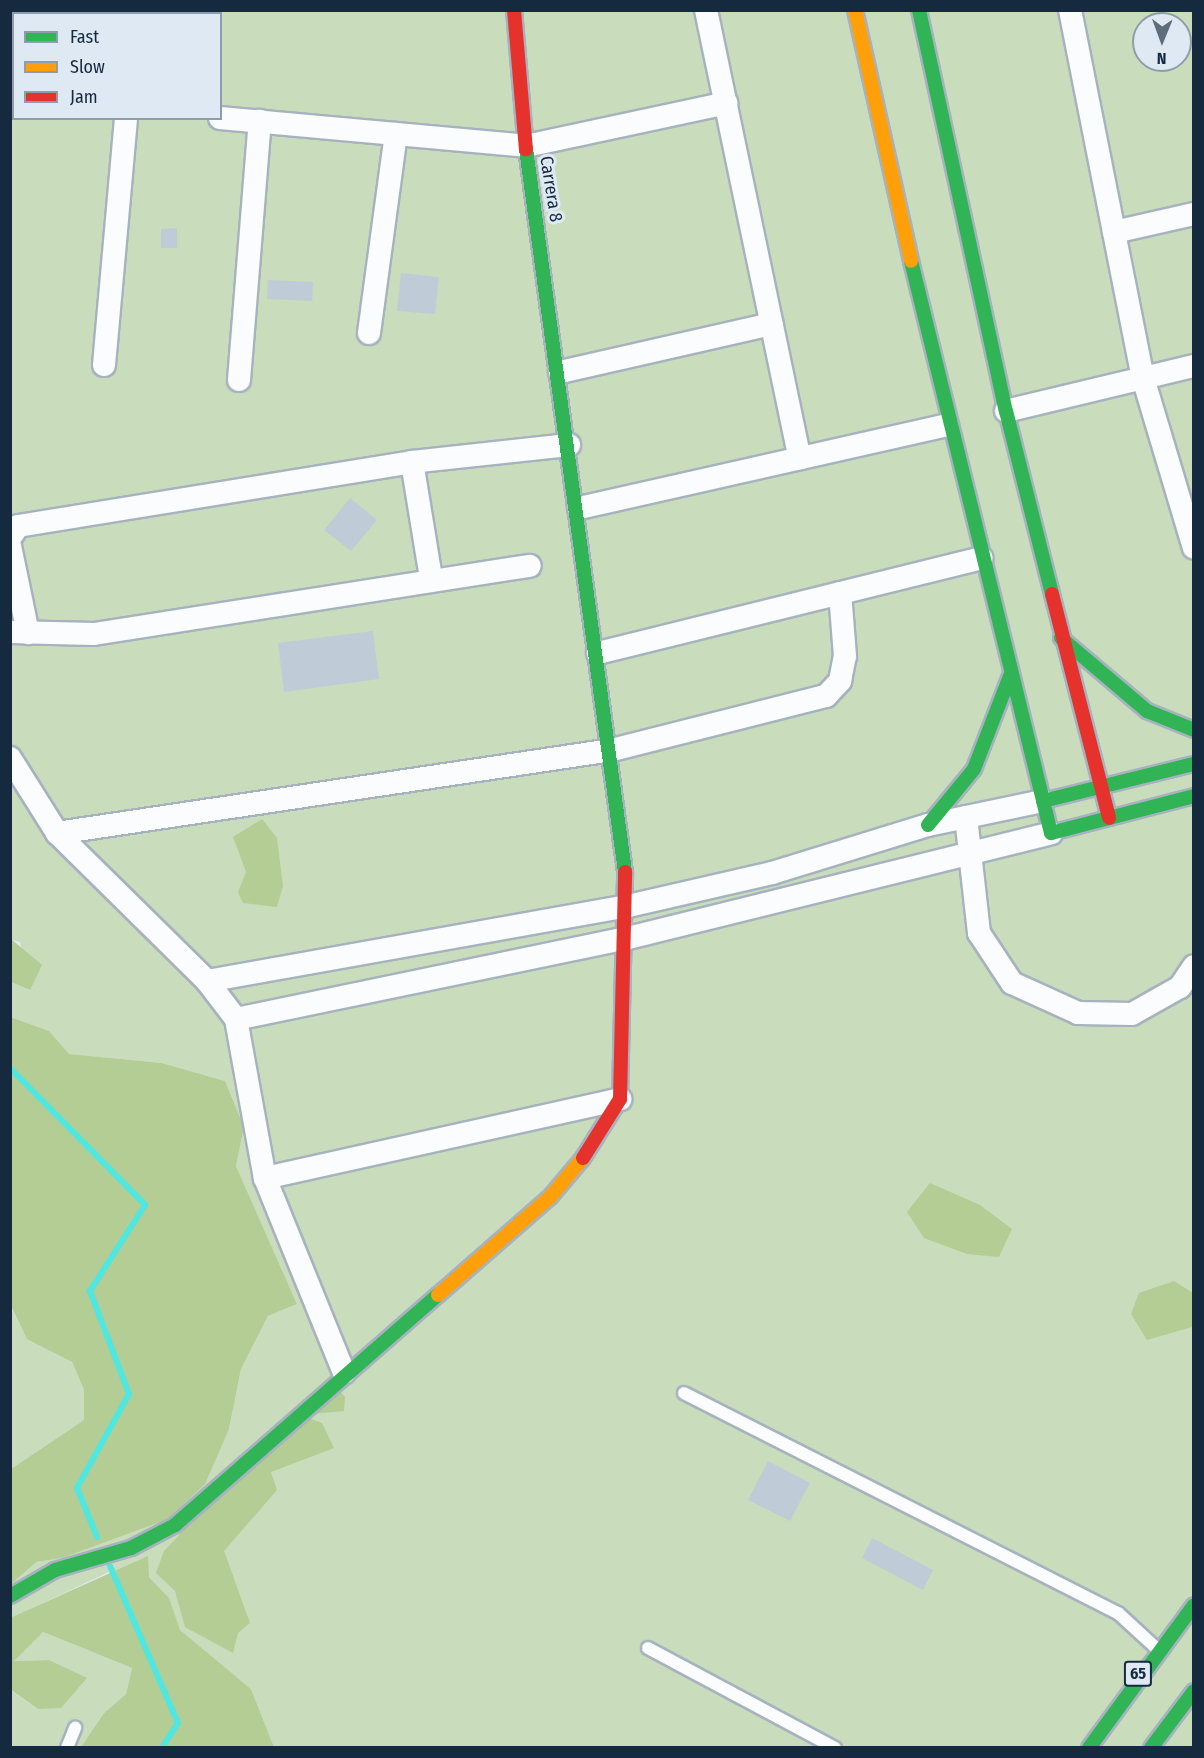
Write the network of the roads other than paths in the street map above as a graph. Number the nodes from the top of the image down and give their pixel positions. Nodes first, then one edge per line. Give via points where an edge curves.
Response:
1 (514, 10) edge
2 (706, 10) edge
3 (855, 10) edge
4 (919, 10) edge
5 (1070, 10) edge
6 (726, 104) junction
7 (222, 118) edge
8 (126, 120) edge
9 (260, 122) junction
10 (396, 134) junction
11 (526, 146) junction
12 (1194, 214) edge
13 (1114, 232) junction
14 (772, 324) junction
15 (369, 333) dead end
16 (104, 365) dead end
17 (1194, 366) edge
18 (560, 372) junction
19 (1143, 378) junction
20 (239, 380) dead end
21 (1006, 411) junction
22 (946, 425) junction
23 (569, 445) junction
24 (800, 458) junction
25 (412, 462) junction
26 (579, 508) junction
27 (1187, 519) edge
28 (10, 537) edge
29 (10, 546) edge
30 (1194, 548) edge
31 (981, 558) junction
32 (530, 566) dead end
33 (431, 578) junction
34 (840, 593) junction
35 (19, 633) edge
36 (1061, 639) junction
37 (598, 653) junction
38 (1010, 676) junction
39 (1194, 730) edge
40 (612, 750) junction
41 (10, 758) edge
42 (1194, 764) edge
43 (1100, 786) junction
44 (1194, 796) edge
45 (1043, 801) junction
46 (966, 817) junction
47 (1109, 818) junction
48 (928, 825) junction
49 (57, 833) junction
50 (1051, 833) junction
51 (967, 855) junction
52 (628, 906) junction
53 (628, 939) junction
54 (1194, 966) edge
55 (207, 981) junction
56 (236, 1018) junction
57 (620, 1099) junction
58 (265, 1178) junction
59 (344, 1373) junction
60 (684, 1393) dead end
61 (10, 1596) edge
62 (1194, 1605) edge
63 (648, 1648) dead end
64 (1156, 1648) junction
65 (1194, 1691) edge
66 (75, 1728) dead end
67 (67, 1748) edge
68 (835, 1748) edge
69 (1089, 1748) edge
70 (1151, 1748) edge

1 - 11 main road, Carrera 8
2 - 6 street
3 - 22 main road
4 - 21 main road
5 - 13 street
6 - 11 street
6 - 14 street
7 - 9 street
8 - 16 street
9 - 10 street
9 - 20 street
10 - 11 street
10 - 15 street
11 - 18 main road, Carrera 8
12 - 13 street
13 - 19 street
14 - 18 street
14 - 24 street
17 - 19 street
18 - 23 main road, Carrera 8
19 - 21 street
19 - 27 street
21 - 36 main road
22 - 24 street
22 - 31 main road
23 - 25 street
23 - 26 main road, Carrera 8
24 - 26 street
25 - 28 street via 18,526
25 - 33 street
26 - 37 main road, Carrera 8
27 - 30 street
29 - 35 street
31 - 34 street
31 - 38 main road
32 - 33 street
33 - 35 street via 94,634
34 - 37 street
34 - 40 street via 844,656 840,681 826,696
36 - 39 main road via 1147,711
36 - 43 main road
37 - 40 main road, Carrera 8
38 - 45 main road
38 - 48 main road via 974,769
40 - 49 street
40 - 52 main road, Carrera 8
41 - 49 street
42 - 43 main road
43 - 45 main road
43 - 47 main road
44 - 47 main road
45 - 46 street
45 - 50 main road
46 - 48 street
46 - 51 street
47 - 50 main road
48 - 52 street via 772,873
49 - 55 street
50 - 51 street
51 - 53 street
51 - 54 street via 979,933 1012,983 1078,1013 1132,1014 1180,987
52 - 53 main road, Carrera 8
52 - 55 street
53 - 56 street
53 - 57 main road, Carrera 8
55 - 56 street
56 - 58 street
57 - 58 street
57 - 59 main road via 598,1140 551,1196
58 - 59 street
59 - 61 main road via 175,1525 131,1548 55,1570
60 - 64 lane via 1118,1613
62 - 64 main road, 65
63 - 68 lane
64 - 69 main road, 65
65 - 70 main road
66 - 67 lane

